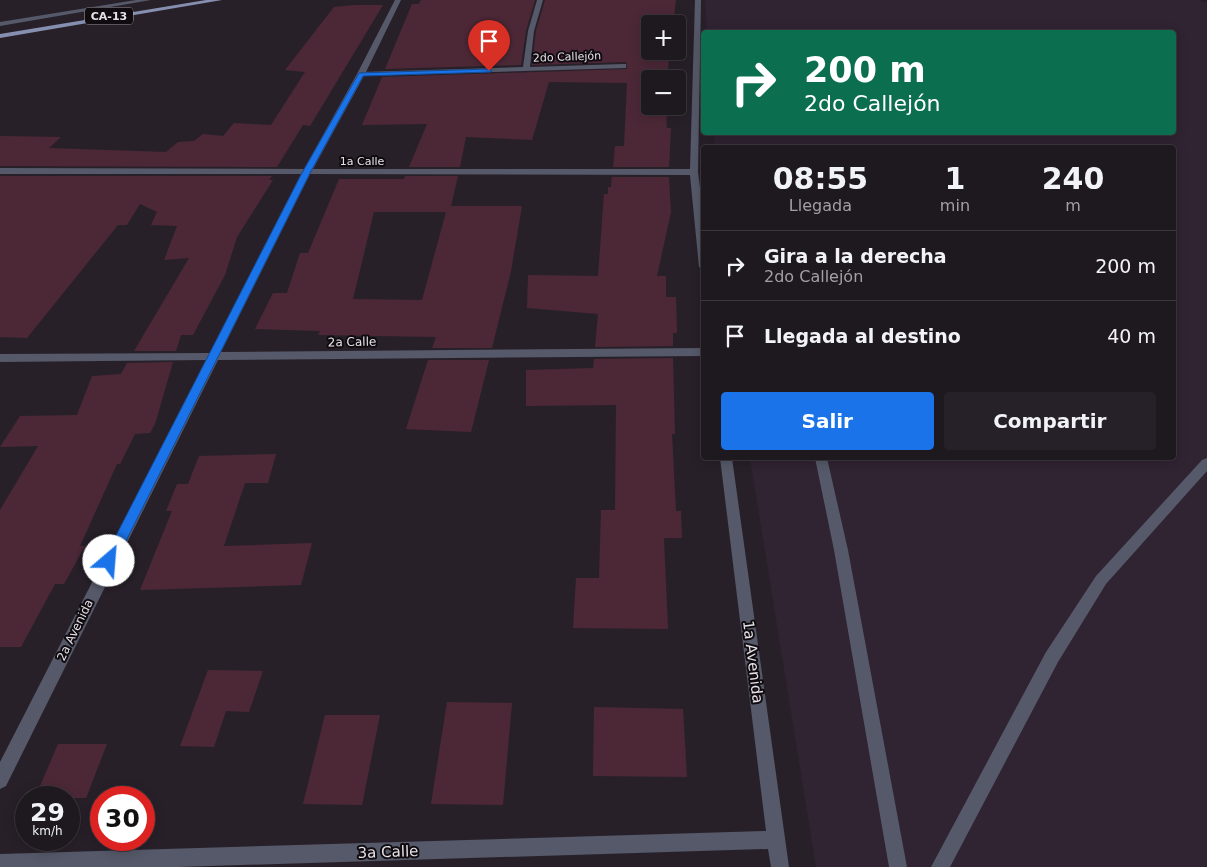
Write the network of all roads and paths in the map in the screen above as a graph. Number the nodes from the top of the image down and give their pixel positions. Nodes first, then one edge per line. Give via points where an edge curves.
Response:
1 (148, 0) edge
2 (219, 0) edge
3 (398, 0) edge
4 (540, 0) edge
5 (698, 0) edge
6 (0, 24) edge
7 (0, 36) edge
8 (624, 66) dead end
9 (526, 70) junction
10 (361, 74) junction
11 (0, 171) edge
12 (694, 172) junction
13 (306, 173) junction
14 (701, 238) edge
15 (701, 352) edge
16 (212, 357) junction
17 (0, 358) edge
18 (726, 460) edge
19 (821, 460) edge
20 (1207, 463) edge
21 (0, 780) edge
22 (776, 840) junction
23 (0, 863) edge
24 (780, 867) edge
25 (898, 867) edge
26 (940, 867) edge

1 - 6 street
2 - 7 main road, CA-13
3 - 10 street, 2a Avenida
4 - 9 street via 531,30
5 - 12 street
8 - 9 street, 2do Callejón
9 - 10 street, 2do Callejón
10 - 13 street, 2a Avenida
11 - 13 street, 1a Calle
12 - 13 street, 1a Calle
12 - 14 street
13 - 16 street, 2a Avenida
15 - 16 street, 2a Calle
16 - 17 street, 2a Calle
16 - 21 street, 2a Avenida
18 - 22 street, 1a Avenida
19 - 25 street via 841,550
20 - 26 street via 1101,580 1052,657
22 - 23 street, 3a Calle
22 - 24 street, 1a Avenida

